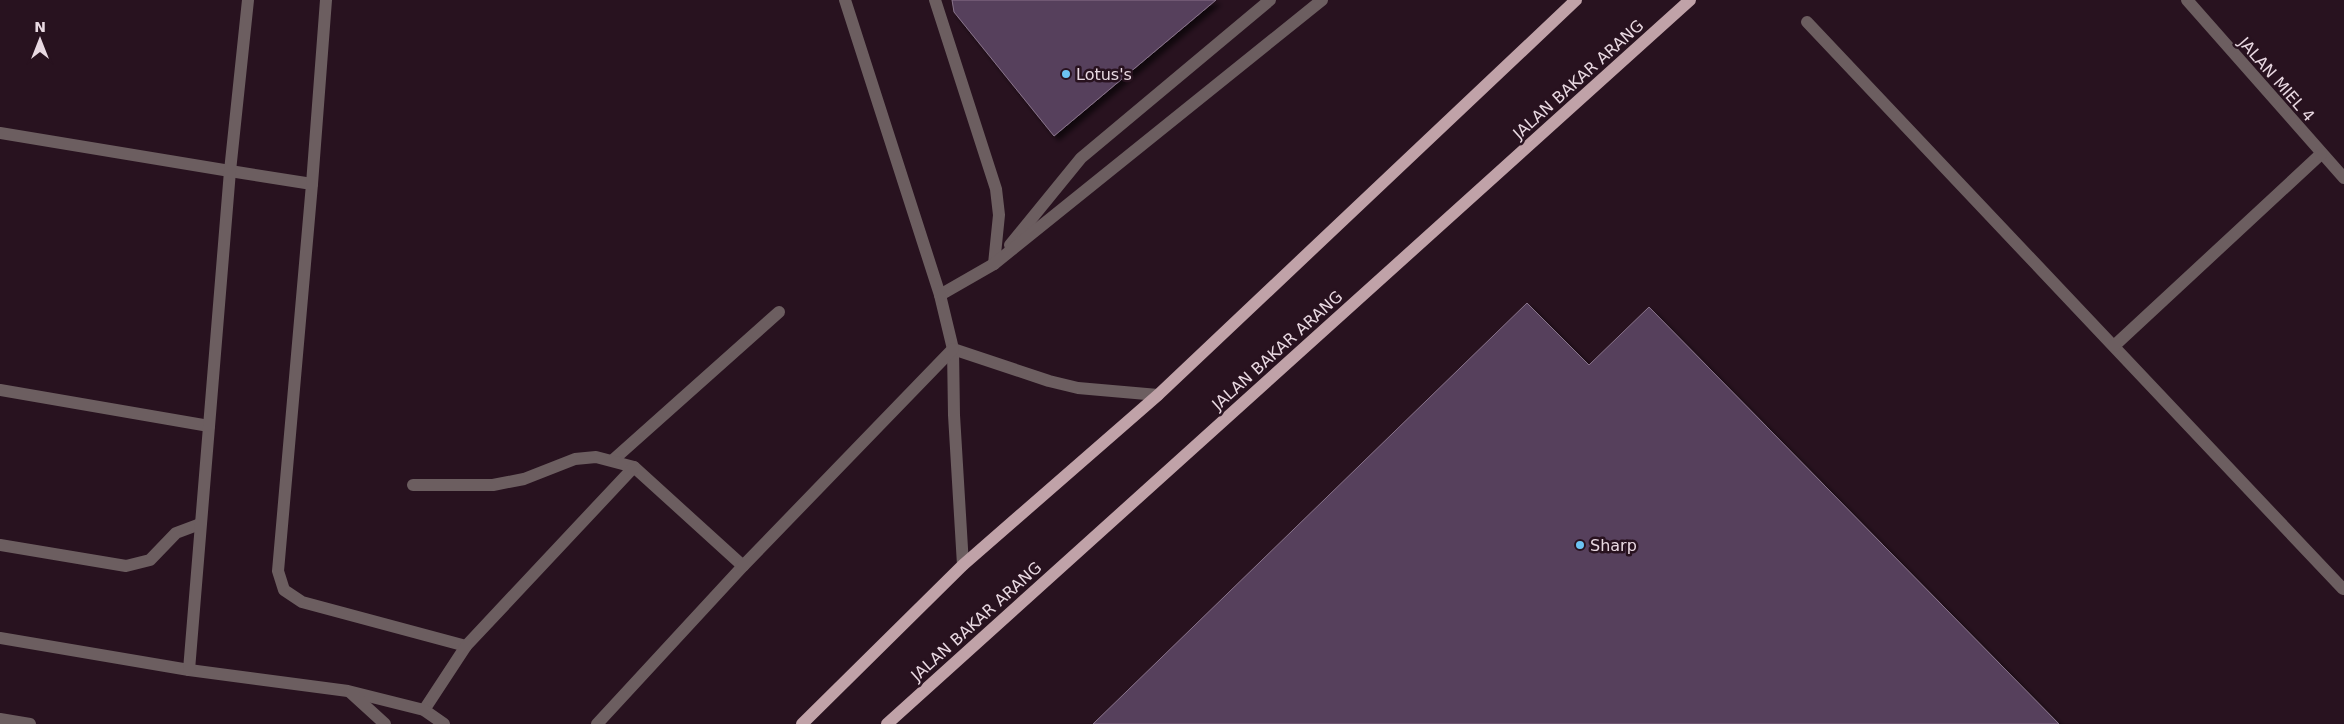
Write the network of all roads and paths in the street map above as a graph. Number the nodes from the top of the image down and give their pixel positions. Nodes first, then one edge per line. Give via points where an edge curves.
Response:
1 (248, 0) edge
2 (326, 0) edge
3 (845, 0) edge
4 (935, 0) edge
5 (1270, 0) edge
6 (1322, 0) edge
7 (1576, 0) edge
8 (1690, 0) edge
9 (2187, 0) edge
10 (1807, 22) dead end
11 (0, 132) edge
12 (2321, 154) junction
13 (230, 171) junction
14 (2344, 178) edge
15 (312, 184) junction
16 (994, 264) junction
17 (940, 295) junction
18 (779, 312) dead end
19 (2114, 346) junction
20 (953, 348) junction
21 (0, 390) edge
22 (1158, 395) junction
23 (209, 426) junction
24 (613, 460) junction
25 (634, 467) junction
26 (413, 485) dead end
27 (200, 524) junction
28 (0, 546) edge
29 (963, 565) junction
30 (744, 566) junction
31 (2342, 589) dead end
32 (0, 638) edge
33 (466, 646) junction
34 (189, 670) junction
35 (348, 691) junction
36 (424, 710) junction
37 (0, 718) edge
38 (30, 724) edge
39 (385, 724) edge
40 (444, 724) edge
41 (597, 724) edge
42 (802, 724) edge
43 (886, 724) edge

1 - 13 street
2 - 15 street
3 - 17 street
4 - 16 street via 996,190 999,215
5 - 16 street via 1080,158
6 - 16 street
7 - 22 main road
8 - 43 main road, JALAN BAKAR ARANG
9 - 12 street, JALAN MIEL 4
10 - 19 street
11 - 13 street
12 - 14 street, JALAN MIEL 4
12 - 19 street
13 - 15 street
13 - 23 street
15 - 33 street via 278,571 284,590 302,602
16 - 17 street
17 - 20 street
18 - 24 street
19 - 31 street
20 - 22 street via 1078,388
20 - 29 street
20 - 30 street
21 - 23 street
22 - 29 main road
23 - 27 street
24 - 25 street
24 - 26 street via 596,457 575,459 524,478 493,485
25 - 30 street
25 - 33 street
27 - 28 street via 176,533 150,560 126,566
27 - 34 street
29 - 42 main road
30 - 41 street
32 - 34 street
33 - 36 street
34 - 35 street
35 - 36 street
35 - 39 street
36 - 40 street
37 - 38 street

